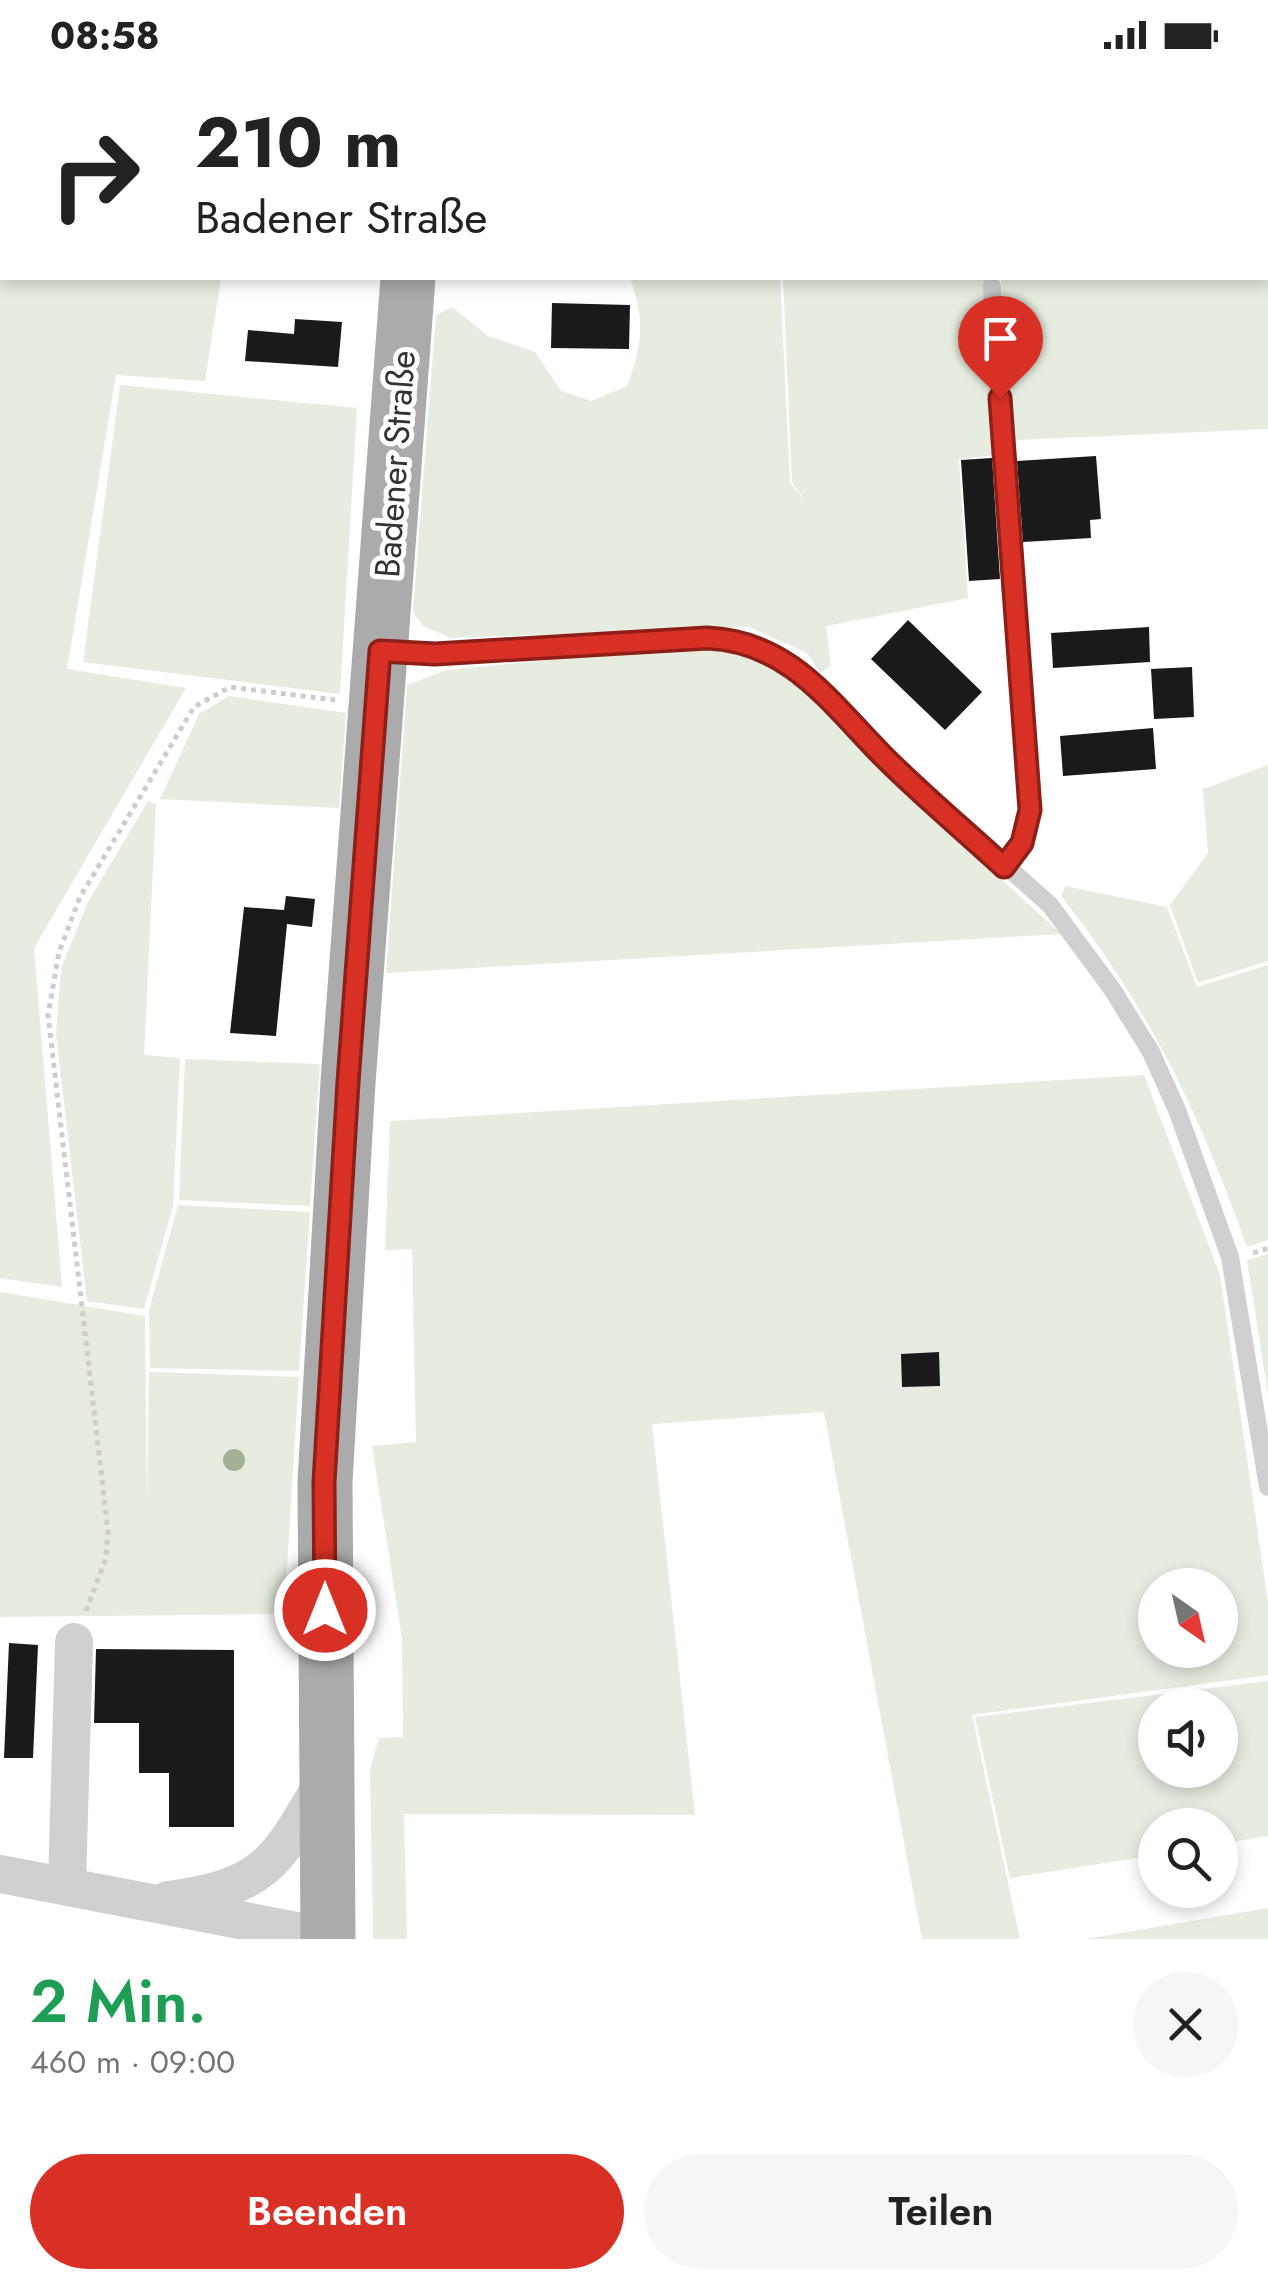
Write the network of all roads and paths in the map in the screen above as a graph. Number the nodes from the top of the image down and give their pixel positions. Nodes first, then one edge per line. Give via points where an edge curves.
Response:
1 (408, 280) edge
2 (992, 286) dead end
3 (380, 651) junction
4 (376, 706) junction
5 (1004, 867) junction
6 (1268, 1488) edge
7 (74, 1642) joint
8 (325, 1778) junction
9 (0, 1874) edge
10 (66, 1884) junction
11 (146, 1903) junction
12 (328, 1938) edge
13 (198, 1939) edge

1 - 3 main road, Badener Straße
2 - 5 lane via 1030,810 1022,843
3 - 4 main road, Badener Straße
3 - 5 lane via 435,654 707,638 759,647 816,684
4 - 7 path via 230,687 194,706 80,898 59,952 48,1016 108,1530 106,1558
4 - 8 main road, Badener Straße via 324,1482
5 - 6 lane via 1077,937 1151,1052 1176,1110 1230,1257
7 - 10 street
8 - 11 street via 275,1860 246,1882
8 - 12 main road, Badener Straße
9 - 10 street
10 - 11 street
11 - 12 street
11 - 13 street

